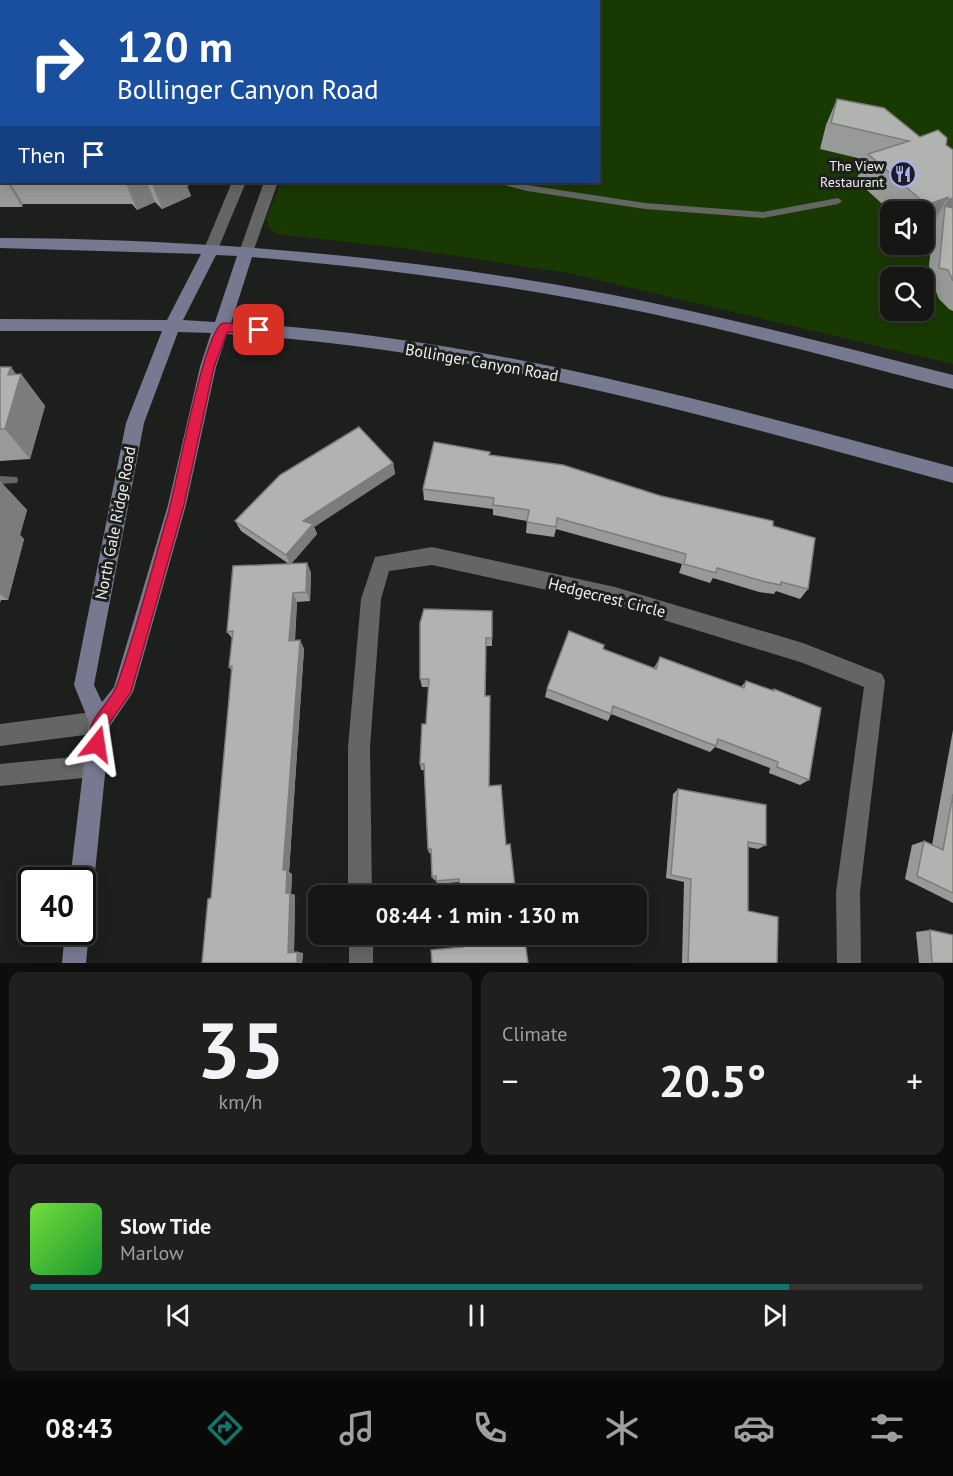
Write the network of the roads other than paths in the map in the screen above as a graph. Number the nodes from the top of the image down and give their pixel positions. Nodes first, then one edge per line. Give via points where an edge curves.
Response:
1 (239, 183) edge
2 (271, 183) edge
3 (508, 183) edge
4 (838, 201) dead end
5 (0, 243) edge
6 (211, 249) junction
7 (246, 252) junction
8 (0, 325) edge
9 (172, 326) junction
10 (223, 327) junction
11 (953, 382) edge
12 (953, 475) edge
13 (0, 480) edge
14 (13, 480) dead end
15 (100, 722) junction
16 (0, 735) edge
17 (94, 766) junction
18 (0, 775) edge
19 (84, 867) edge
20 (360, 885) edge
21 (76, 945) edge
22 (361, 945) edge
23 (74, 963) edge
24 (361, 963) edge
25 (849, 963) edge

1 - 6 street
2 - 7 street
3 - 4 lane via 645,206 763,215
5 - 6 main road
6 - 7 main road
6 - 9 main road, North Gale Ridge Road
7 - 10 main road
7 - 11 main road via 463,275 605,299
8 - 9 main road, Bollinger Canyon Road
9 - 10 main road, Bollinger Canyon Road
9 - 15 main road, North Gale Ridge Road via 135,423 84,685
10 - 12 main road, Bollinger Canyon Road via 488,360 633,392
10 - 15 main road via 208,367 177,505 123,692
13 - 14 lane
15 - 16 street
15 - 17 main road
17 - 18 street
17 - 19 main road
20 - 25 street, Hedgecrest Circle via 359,747 371,599 382,563 432,556 615,596 803,653 874,681 848,892
21 - 23 main road
22 - 24 street

